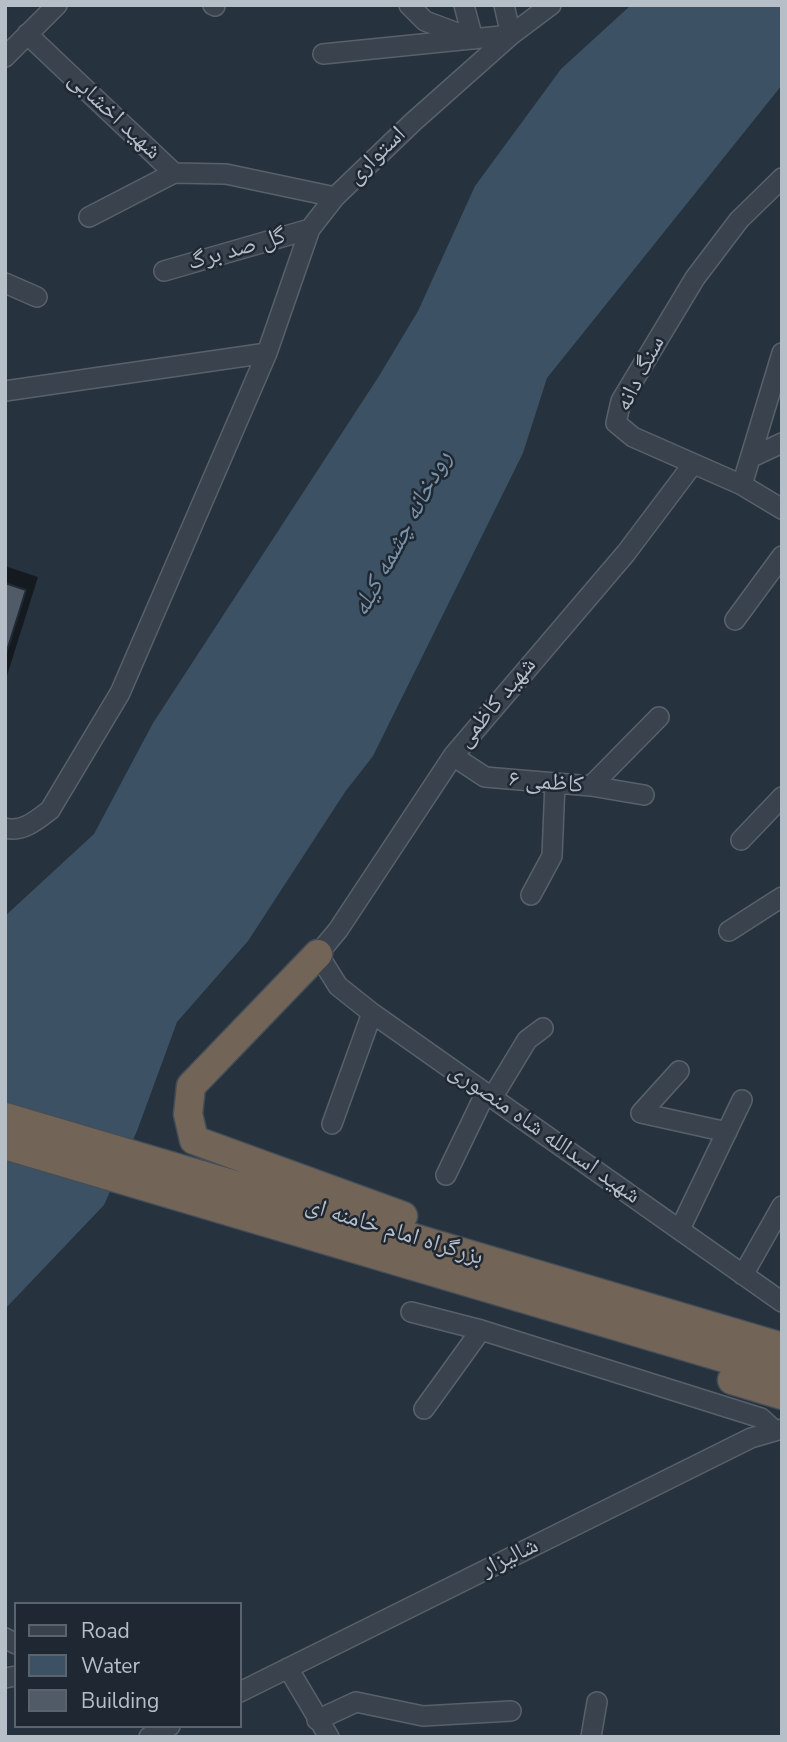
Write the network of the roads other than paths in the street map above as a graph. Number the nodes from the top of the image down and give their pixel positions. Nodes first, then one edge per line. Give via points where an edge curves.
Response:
1 (57, 5) edge
2 (409, 5) edge
3 (464, 5) edge
4 (504, 5) edge
5 (551, 5) edge
6 (27, 34) junction
7 (511, 35) junction
8 (473, 39) junction
9 (323, 54) dead end
10 (5, 57) edge
11 (174, 173) junction
12 (782, 178) edge
13 (335, 197) junction
14 (89, 217) dead end
15 (310, 229) junction
16 (164, 271) dead end
17 (5, 284) edge
18 (37, 297) dead end
19 (267, 353) junction
20 (782, 353) edge
21 (5, 391) edge
22 (782, 443) edge
23 (750, 458) junction
24 (694, 464) junction
25 (742, 485) junction
26 (782, 509) edge
27 (782, 555) edge
28 (735, 620) dead end
29 (659, 717) dead end
30 (453, 756) junction
31 (555, 783) junction
32 (591, 786) junction
33 (644, 795) dead end
34 (782, 797) edge
35 (5, 828) edge
36 (741, 840) dead end
37 (531, 895) dead end
38 (782, 897) edge
39 (729, 931) dead end
40 (318, 954) junction
41 (372, 1013) junction
42 (543, 1028) dead end
43 (679, 1071) dead end
44 (488, 1096) junction
45 (743, 1100) dead end
46 (5, 1116) edge
47 (332, 1124) dead end
48 (727, 1132) junction
49 (5, 1145) edge
50 (155, 1175) junction
51 (446, 1175) dead end
52 (782, 1206) edge
53 (680, 1229) junction
54 (350, 1247) junction
55 (482, 1258) junction
56 (743, 1275) junction
57 (782, 1302) edge
58 (411, 1312) dead end
59 (481, 1330) junction
60 (782, 1347) edge
61 (782, 1375) edge
62 (782, 1395) edge
63 (424, 1409) dead end
64 (778, 1429) edge
65 (288, 1668) junction
66 (242, 1691) edge
67 (597, 1702) dead end
68 (511, 1711) dead end
69 (317, 1720) junction
70 (166, 1728) edge
71 (149, 1737) edge
72 (329, 1737) edge
73 (591, 1737) edge

1 - 6 street
2 - 8 street via 425,21
3 - 8 street
4 - 7 street
5 - 7 street, استواری
6 - 10 street
6 - 11 street, شهید اخشابی
7 - 8 street
7 - 13 street, استواری
8 - 9 street
11 - 13 street, شهید اخشابی via 226,174
11 - 14 street
12 - 24 street, سنگ دانه via 739,220 695,278 621,401 616,423 633,437
13 - 15 street, استواری
15 - 16 street, گل صد برگ
15 - 19 street, استواری
17 - 18 street
19 - 21 street
19 - 35 street, استواری via 120,694 50,810 33,824
20 - 23 street
22 - 23 street
23 - 25 street
24 - 25 street, سنگ دانه
24 - 30 street, شهید کاظمی via 626,553
25 - 26 street, سنگ دانه
27 - 28 street
29 - 32 street
30 - 31 street, کاظمی ۶ via 485,777
30 - 40 street, شهید کاظمی
31 - 32 street, کاظمی ۶
31 - 37 street via 552,856
32 - 33 street, کاظمی ۶
34 - 36 street
38 - 39 street
40 - 41 street, شهید اسدالله شاه منصوری via 338,986
40 - 55 highway via 191,1086 188,1115 194,1140 427,1225
41 - 44 street, شهید اسدالله شاه منصوری
41 - 47 street
42 - 44 street via 527,1040
43 - 48 street via 641,1113
44 - 51 street
44 - 53 street, شهید اسدالله شاه منصوری
45 - 48 street
46 - 50 highway, بزرگراه امام خامنه ای
48 - 53 street
49 - 50 highway, بزرگراه امام خامنه ای
50 - 54 highway, بزرگراه امام خامنه ای
50 - 55 highway, بزرگراه امام خامنه ای
52 - 56 street
53 - 56 street, شهید اسدالله شاه منصوری
54 - 61 highway, بزرگراه امام خامنه ای
54 - 62 highway via 559,1326
55 - 60 highway, بزرگراه امام خامنه ای
56 - 57 street, شهید اسدالله شاه منصوری
58 - 59 street
59 - 63 street
59 - 64 street via 761,1418
64 - 65 street, شالیزار
65 - 66 street, شالیزار
65 - 69 street
67 - 73 street
68 - 69 street via 423,1716 356,1702
69 - 72 street
70 - 71 street

